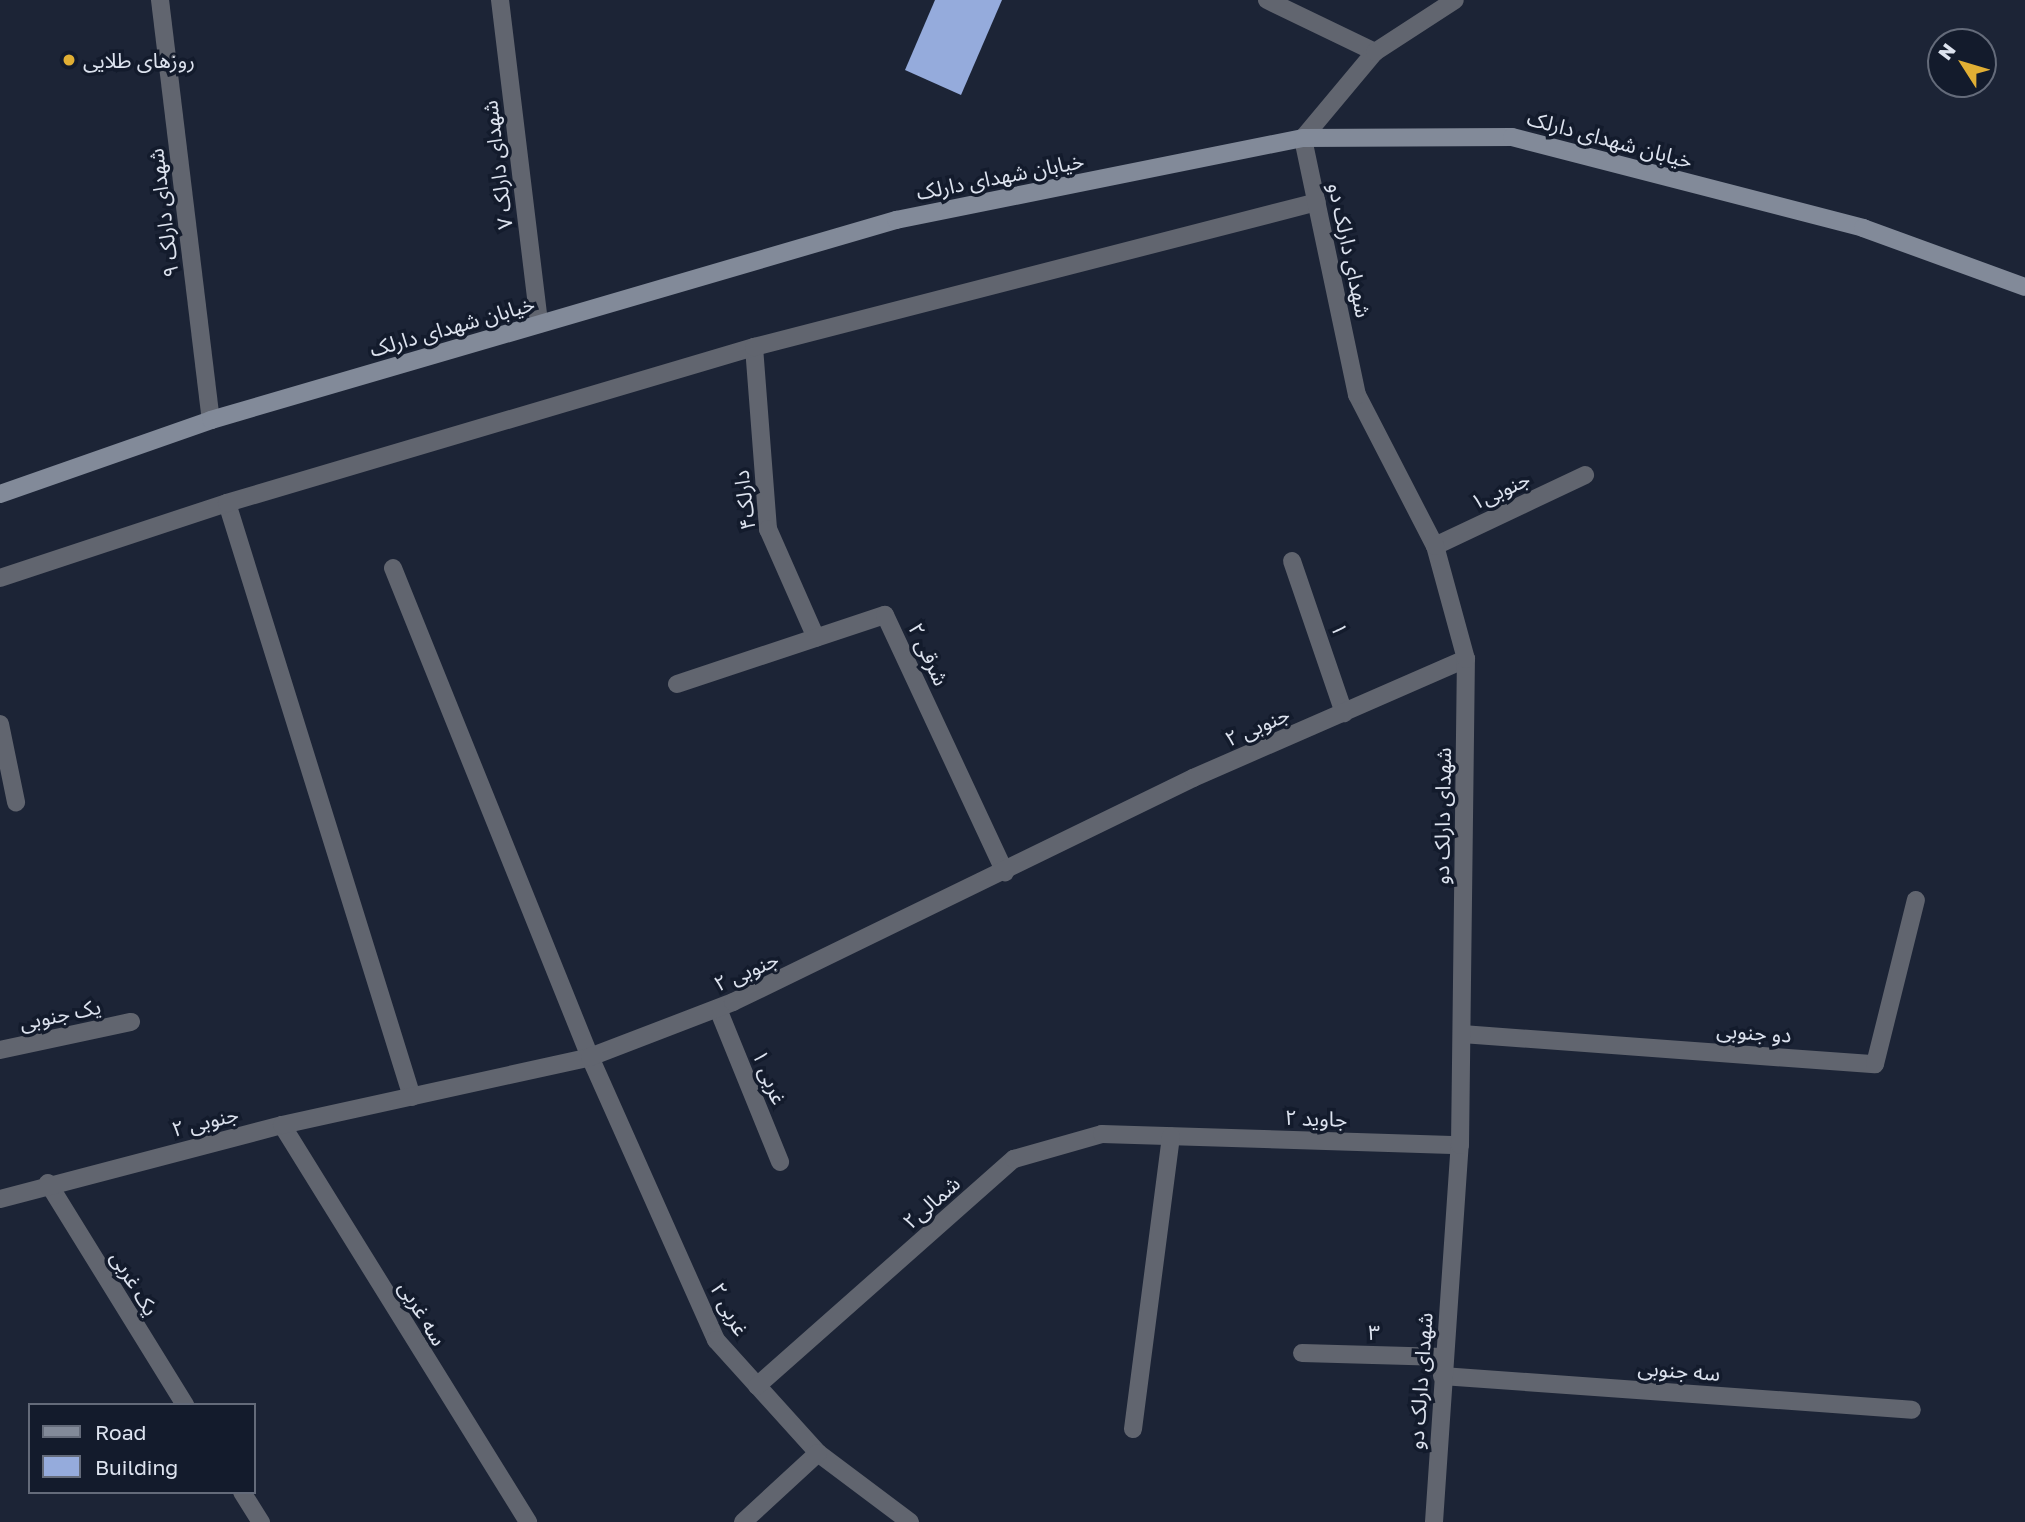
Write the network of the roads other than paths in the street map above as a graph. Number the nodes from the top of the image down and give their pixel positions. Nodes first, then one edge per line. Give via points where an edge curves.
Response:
1 (160, 0) edge
2 (500, 0) edge
3 (1267, 0) edge
4 (1455, 0) edge
5 (1375, 52) junction
6 (1303, 138) junction
7 (1317, 202) junction
8 (2025, 287) edge
9 (539, 324) junction
10 (754, 347) junction
11 (211, 420) junction
12 (1585, 475) dead end
13 (0, 494) edge
14 (227, 503) junction
15 (1435, 546) junction
16 (1292, 561) dead end
17 (393, 568) dead end
18 (0, 578) edge
19 (816, 638) junction
20 (1466, 659) junction
21 (677, 684) dead end
22 (1344, 713) junction
23 (0, 724) edge
24 (16, 802) dead end
25 (1005, 872) junction
26 (1916, 900) dead end
27 (718, 1009) junction
28 (131, 1022) dead end
29 (1462, 1034) junction
30 (0, 1050) edge
31 (590, 1057) junction
32 (412, 1097) junction
33 (282, 1125) junction
34 (1171, 1136) junction
35 (1460, 1145) junction
36 (780, 1162) dead end
37 (48, 1183) junction
38 (0, 1199) edge
39 (1302, 1353) dead end
40 (1444, 1357) junction
41 (1443, 1376) junction
42 (757, 1386) junction
43 (184, 1403) edge
44 (1912, 1410) dead end
45 (1133, 1429) dead end
46 (818, 1453) junction
47 (243, 1494) edge
48 (261, 1522) edge
49 (528, 1522) edge
50 (743, 1522) edge
51 (910, 1522) edge
52 (1434, 1522) edge

1 - 11 street, شهدای دارلک ۹
2 - 9 street, شهدای دارلک ۷
3 - 5 street
4 - 5 street
5 - 6 street
6 - 7 street, شهدای دارلک دو
6 - 8 main road, خیابان شهدای دارلک via 1512,137 1863,228
6 - 9 main road, خیابان شهدای دارلک via 895,220
7 - 10 street
7 - 15 street, شهدای دارلک دو via 1357,395
9 - 11 main road, خیابان شهدای دارلک
10 - 14 street
10 - 19 street, دارلک۴ via 768,529
11 - 13 main road, خیابان شهدای دارلک
12 - 15 street, جنوبی۱
14 - 18 street
14 - 32 street
15 - 20 street, شهدای دارلک دو
16 - 22 street, ۱
17 - 31 street, ۲ غربی
19 - 21 street, ۲ شرقی
19 - 25 street, ۲ شرقی via 886,615
20 - 22 street, ۲ جنوبی
20 - 29 street, شهدای دارلک دو
22 - 25 street, ۲ جنوبی via 1193,778
23 - 24 street
25 - 27 street, ۲ جنوبی
26 - 29 street, دو جنوبی via 1875,1064
27 - 31 street, ۲ جنوبی
27 - 36 street, ۱ غربی
28 - 30 street, یک جنوبی
29 - 35 street, شهدای دارلک دو
31 - 32 street, ۲ جنوبی
31 - 42 street, ۲ غربی via 716,1340
32 - 33 street, ۲ جنوبی
33 - 37 street, ۲ جنوبی
33 - 49 street, سه غربی
34 - 35 street, ۲ جاوید
34 - 42 street, شمالی۲ via 1102,1134 1014,1159
34 - 45 street
35 - 40 street, شهدای دارلک دو
37 - 38 street, ۲ جنوبی
37 - 43 street, یک غربی
39 - 40 street, ۳
40 - 41 street, شهدای دارلک دو
41 - 44 street, سه جنوبی
41 - 52 street, شهدای دارلک دو
42 - 46 street, ۲ غربی
46 - 50 street
46 - 51 street, ۲ غربی
47 - 48 street

